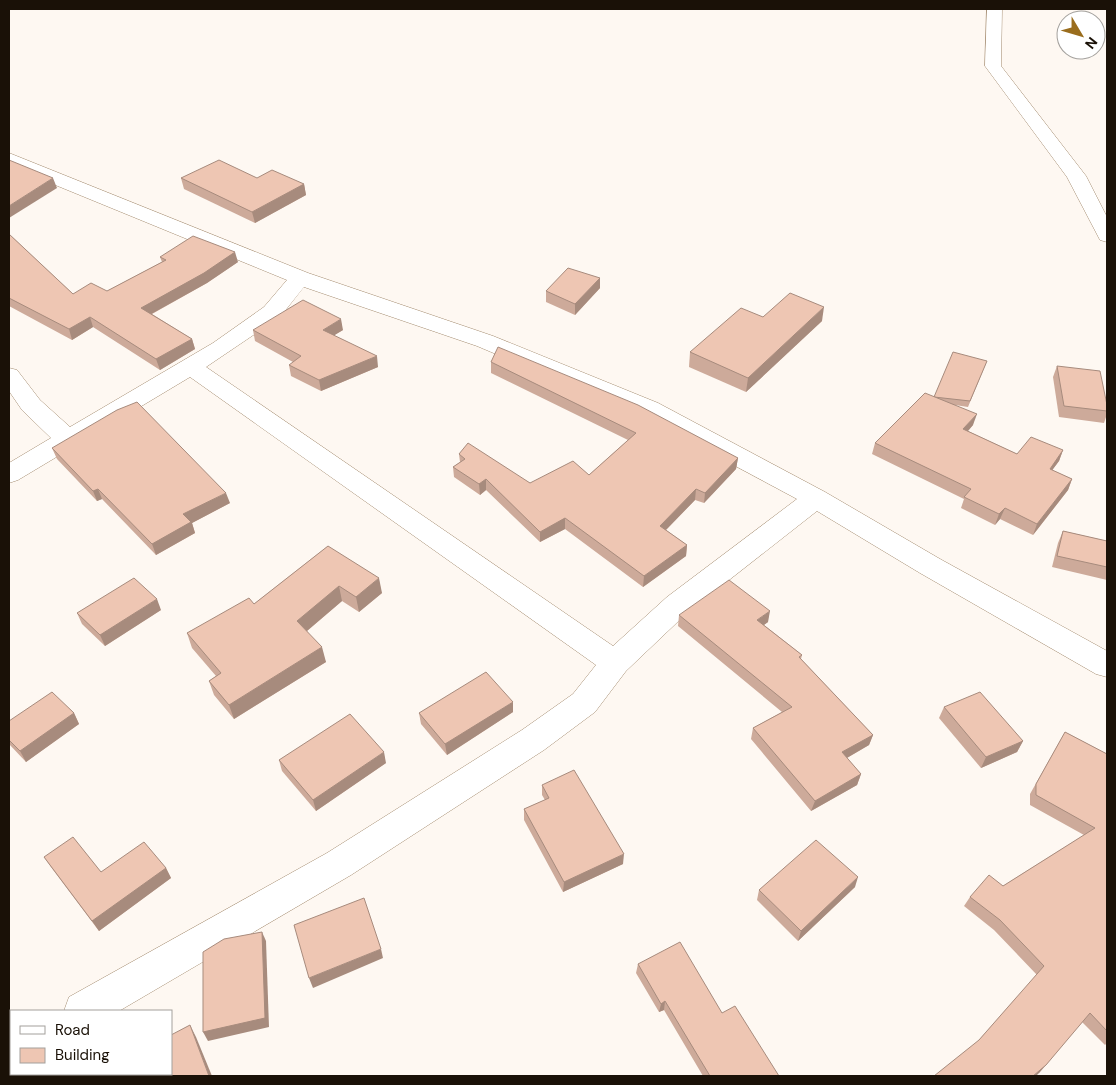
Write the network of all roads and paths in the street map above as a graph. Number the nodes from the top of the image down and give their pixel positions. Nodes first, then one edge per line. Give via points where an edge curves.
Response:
1 (994, 9) edge
2 (9, 160) edge
3 (1107, 236) edge
4 (300, 278) junction
5 (190, 366) junction
6 (9, 375) edge
7 (68, 439) junction
8 (9, 474) edge
9 (816, 498) junction
10 (615, 663) junction
11 (1107, 666) edge
12 (85, 1010) edge

1 - 3 street via 993,66 1076,176
2 - 4 street
4 - 5 street via 272,312
4 - 9 street via 485,341 581,379 649,409
5 - 7 street
5 - 10 street
6 - 7 street via 31,405
7 - 8 street
9 - 10 street via 677,605
9 - 11 street
10 - 12 street via 584,703 525,745 339,864

